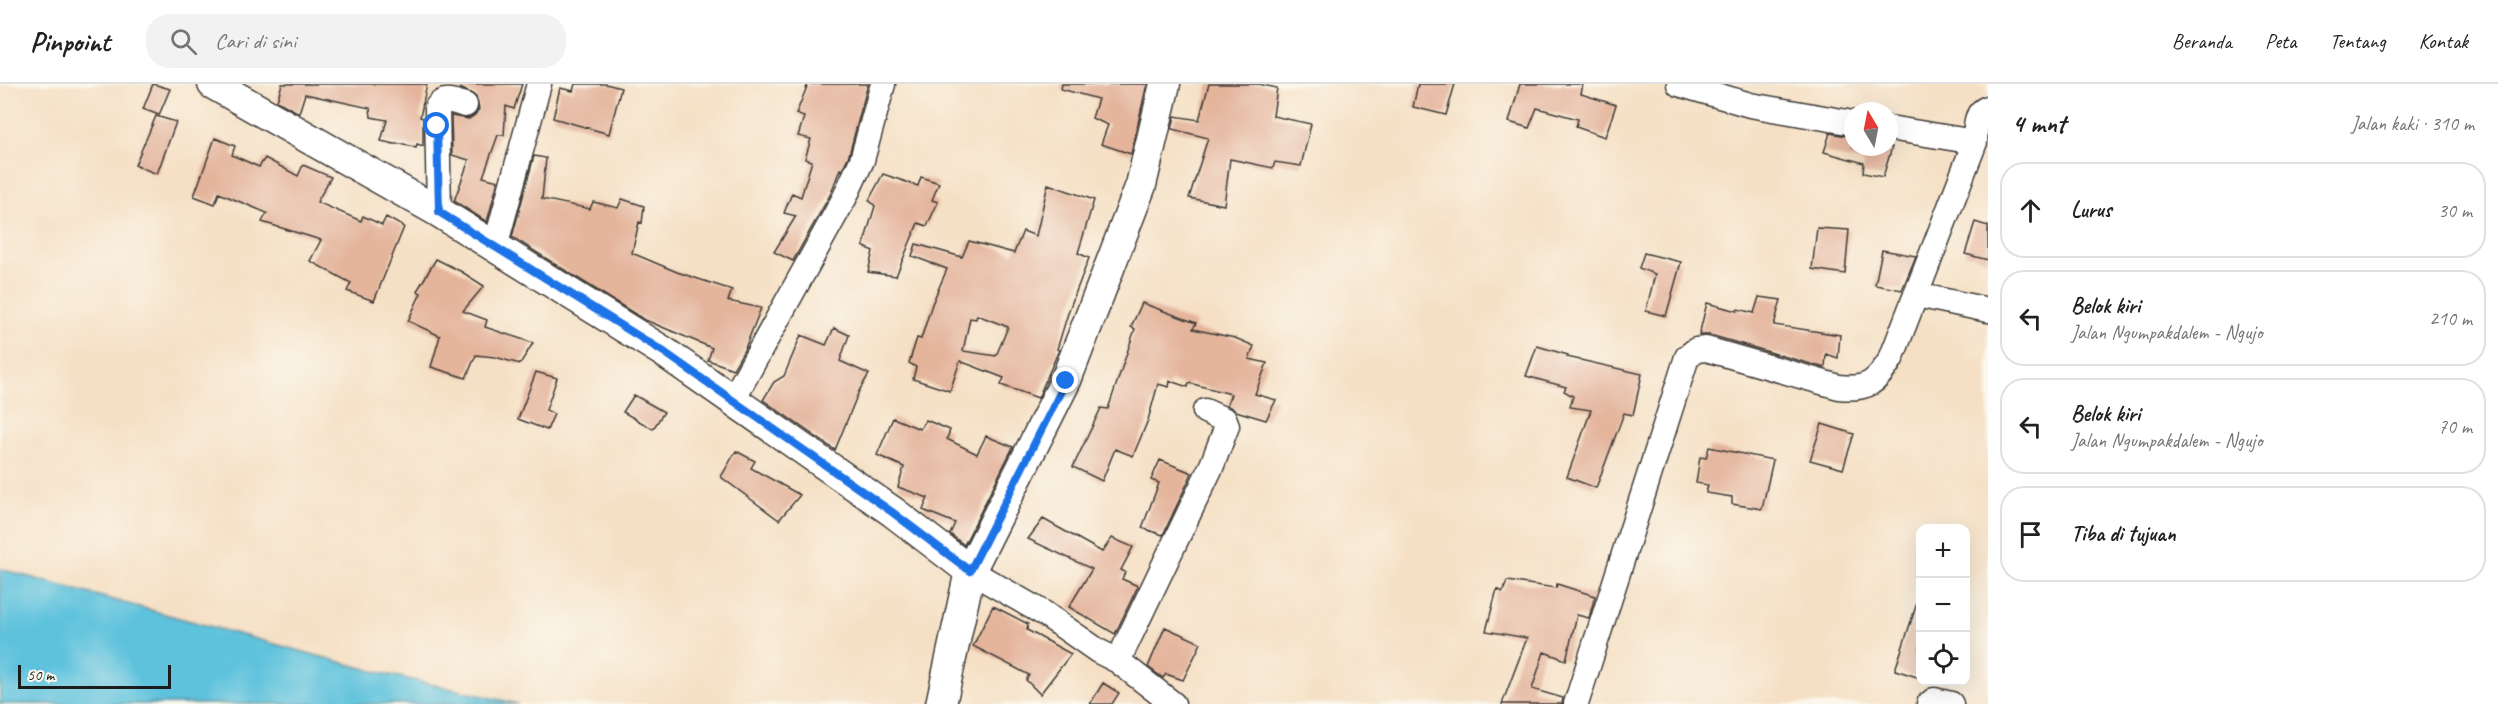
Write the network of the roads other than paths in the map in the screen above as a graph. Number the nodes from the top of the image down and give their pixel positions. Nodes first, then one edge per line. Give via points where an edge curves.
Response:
1 (213, 84) edge
2 (539, 84) edge
3 (883, 84) edge
4 (1165, 84) edge
5 (1679, 84) edge
6 (465, 105) dead end
7 (1988, 108) edge
8 (1844, 121) edge
9 (1898, 129) edge
10 (1975, 142) junction
11 (439, 212) junction
12 (495, 247) junction
13 (1917, 295) junction
14 (1988, 310) edge
15 (732, 401) junction
16 (1205, 411) dead end
17 (970, 571) junction
18 (1118, 661) junction
19 (942, 704) edge
20 (1173, 704) edge
21 (1576, 704) edge
22 (1929, 704) edge
23 (1951, 704) edge

1 - 11 street
2 - 12 street
3 - 15 street via 862,160 844,199
4 - 17 street via 1141,185 1066,381
5 - 8 street via 1750,105
6 - 11 street via 446,100 437,107
7 - 10 street via 1978,116
9 - 10 street
10 - 13 street
11 - 12 street
12 - 15 street via 664,352
13 - 14 street
13 - 21 street via 1881,376 1856,389 1706,349 1687,357
15 - 17 street
16 - 18 street via 1225,420 1222,441
17 - 18 street
17 - 19 street
18 - 20 street
22 - 23 street via 1942,700

